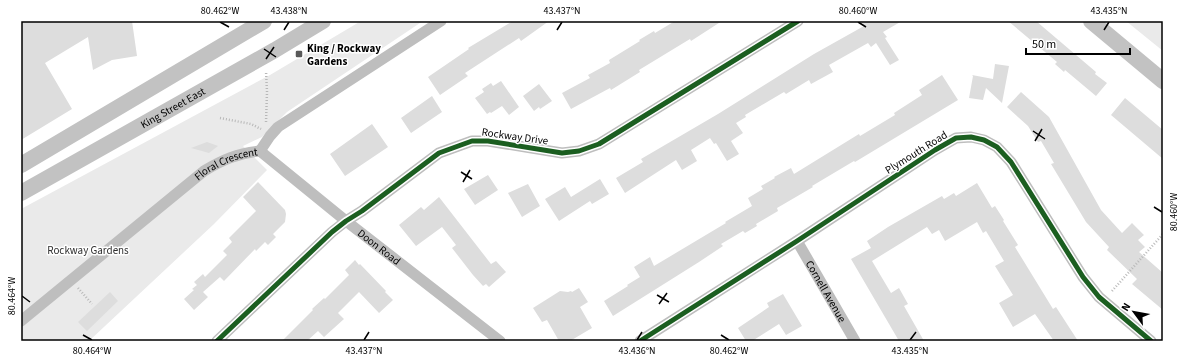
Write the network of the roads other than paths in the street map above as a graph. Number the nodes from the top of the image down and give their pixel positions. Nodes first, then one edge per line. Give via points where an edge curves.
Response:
1 (264, 21) edge
2 (323, 21) edge
3 (441, 21) edge
4 (798, 21) edge
5 (1091, 21) edge
6 (1163, 81) edge
7 (260, 151) junction
8 (21, 165) edge
9 (21, 193) edge
10 (346, 221) junction
11 (797, 242) junction
12 (21, 321) edge
13 (217, 341) edge
14 (500, 341) edge
15 (640, 341) edge
16 (856, 341) edge
17 (1151, 341) edge

1 - 8 main road
2 - 9 main road, King Street East
3 - 7 street, Floral Crescent via 278,127
4 - 10 street, Rockway Drive via 599,144 579,151 562,153 488,141 472,141 440,153
5 - 6 main road
7 - 10 street, Doon Road
7 - 12 street, Floral Crescent via 246,152 220,161 204,171
10 - 13 street, Rockway Drive
10 - 14 street, Doon Road
11 - 15 street, Plymouth Road
11 - 16 street, Cornell Avenue
11 - 17 street, Plymouth Road via 956,138 971,137 984,140 997,147 1011,162 1083,276 1100,297

